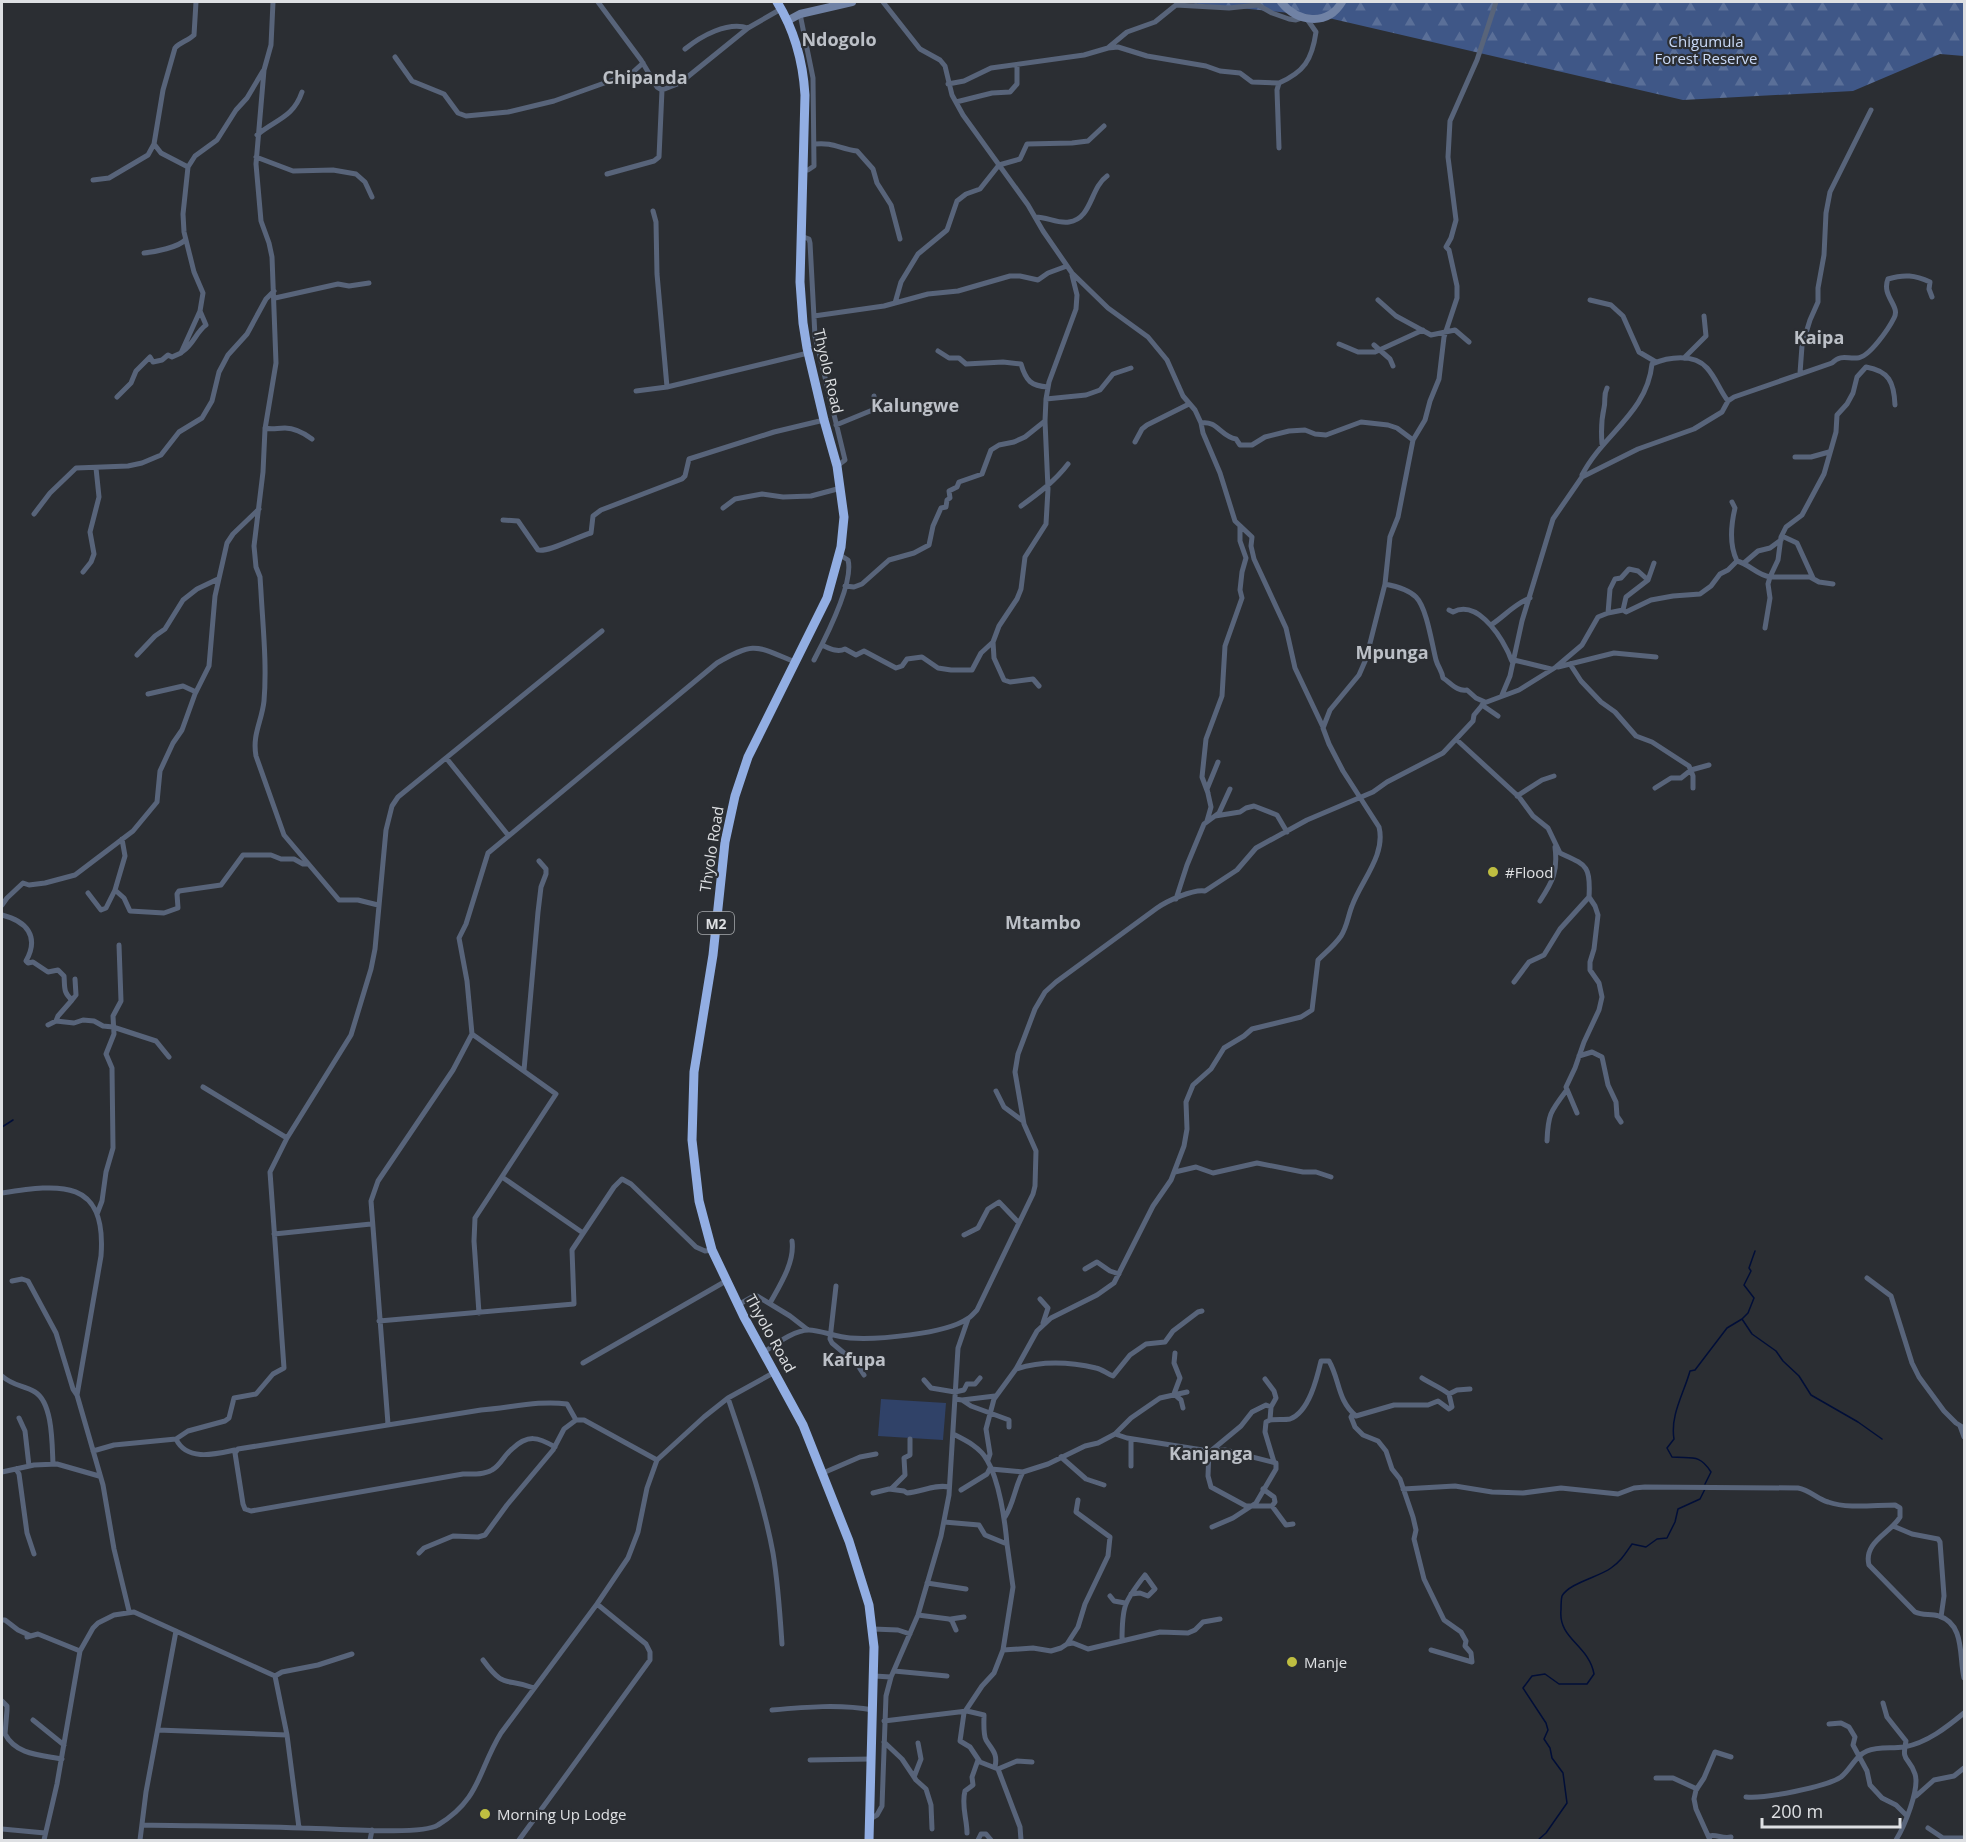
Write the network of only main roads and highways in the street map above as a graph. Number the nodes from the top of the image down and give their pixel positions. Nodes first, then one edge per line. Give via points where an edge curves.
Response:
1 (779, 5) edge
2 (869, 1840) edge

1 - 2 highway, Thyolo Road / M2 via 798,46 806,95 800,282 803,323 837,466 844,517 840,555 827,598 741,775 726,842 692,1093 692,1140 696,1184 712,1250 803,1425 861,1572 873,1629

